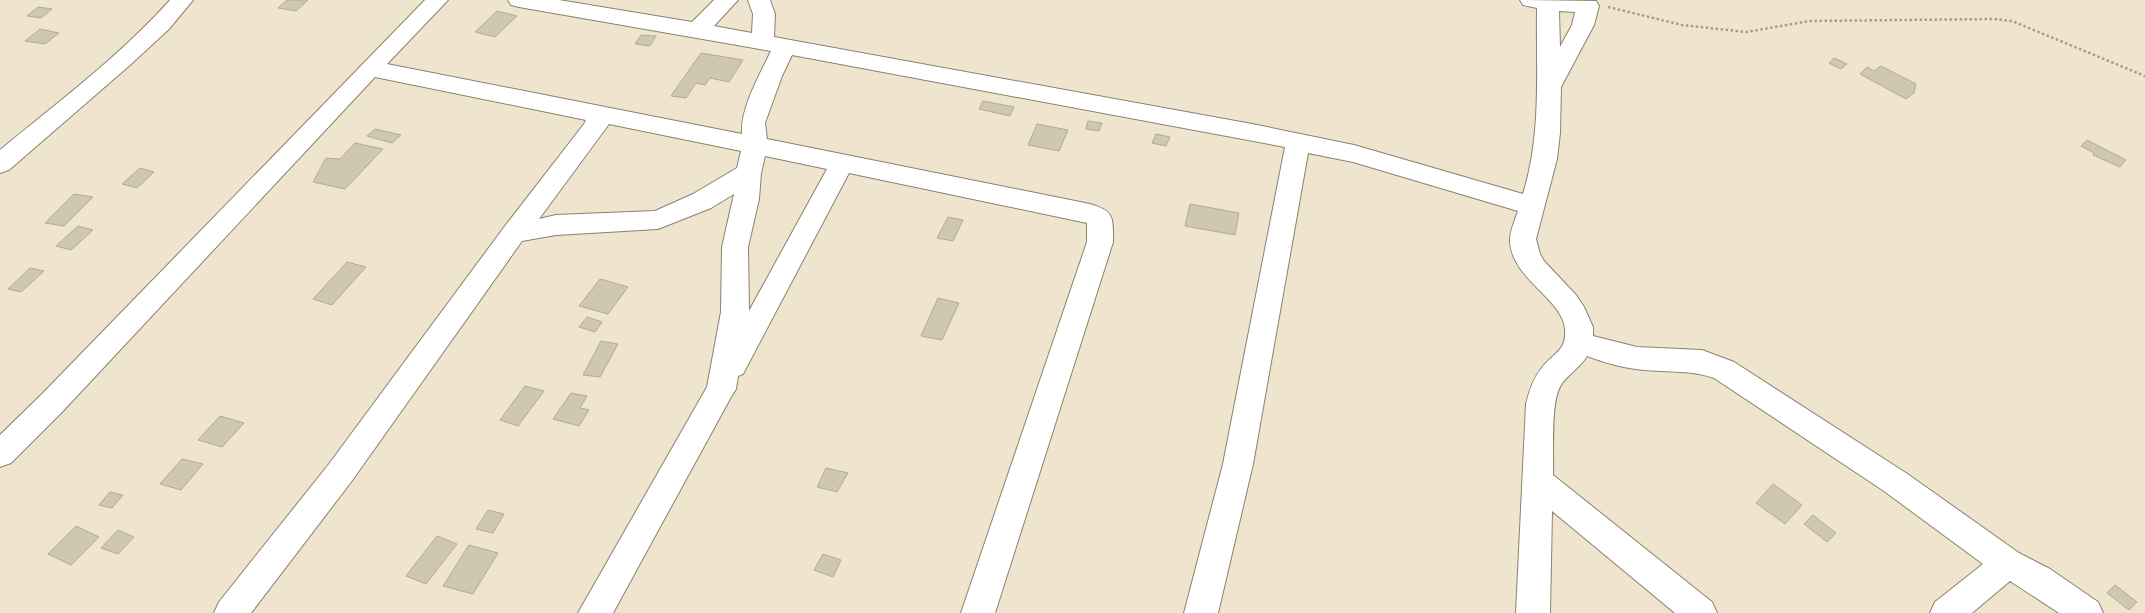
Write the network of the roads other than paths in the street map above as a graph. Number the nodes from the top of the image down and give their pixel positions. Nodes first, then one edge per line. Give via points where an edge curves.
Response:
1 (182, 0) edge
2 (437, 0) edge
3 (519, 0) edge
4 (727, 0) edge
5 (759, 0) edge
6 (1540, 2) edge
7 (697, 30) junction
8 (774, 44) junction
9 (370, 68) junction
10 (1550, 86) junction
11 (600, 115) junction
12 (1298, 142) junction
13 (755, 146) junction
14 (0, 164) edge
15 (842, 164) junction
16 (748, 173) junction
17 (1532, 206) junction
18 (514, 233) junction
19 (1579, 342) junction
20 (721, 389) junction
21 (0, 454) edge
22 (1538, 481) junction
23 (2008, 563) junction
24 (231, 613) edge
25 (595, 613) edge
26 (978, 613) edge
27 (1202, 613) edge
28 (1534, 613) edge
29 (1700, 613) edge
30 (1947, 613) edge
31 (2086, 613) edge

1 - 14 street via 162,24
2 - 9 street
3 - 7 street
4 - 7 street
5 - 8 street
6 - 10 street via 1548,43
6 - 10 street via 1588,6 1583,26
7 - 8 street
8 - 12 street
8 - 13 street via 770,76 753,123
9 - 11 street
9 - 21 street
10 - 17 street via 1544,166
11 - 13 street
11 - 18 street via 596,126
12 - 17 street via 1354,154
12 - 27 street via 1238,464
13 - 15 street
13 - 16 street
15 - 20 street
15 - 26 street via 1090,212 1102,222 1100,242
16 - 18 street via 702,201 658,220 556,225
16 - 20 street via 746,199 735,247 735,312
17 - 19 street via 1523,242 1526,256 1577,319
18 - 24 street via 340,473
19 - 22 street via 1572,357 1554,372 1543,390
19 - 23 street via 1607,352 1702,362 1724,370 1887,476
20 - 25 street
22 - 28 street
22 - 29 street
23 - 30 street
23 - 31 street

